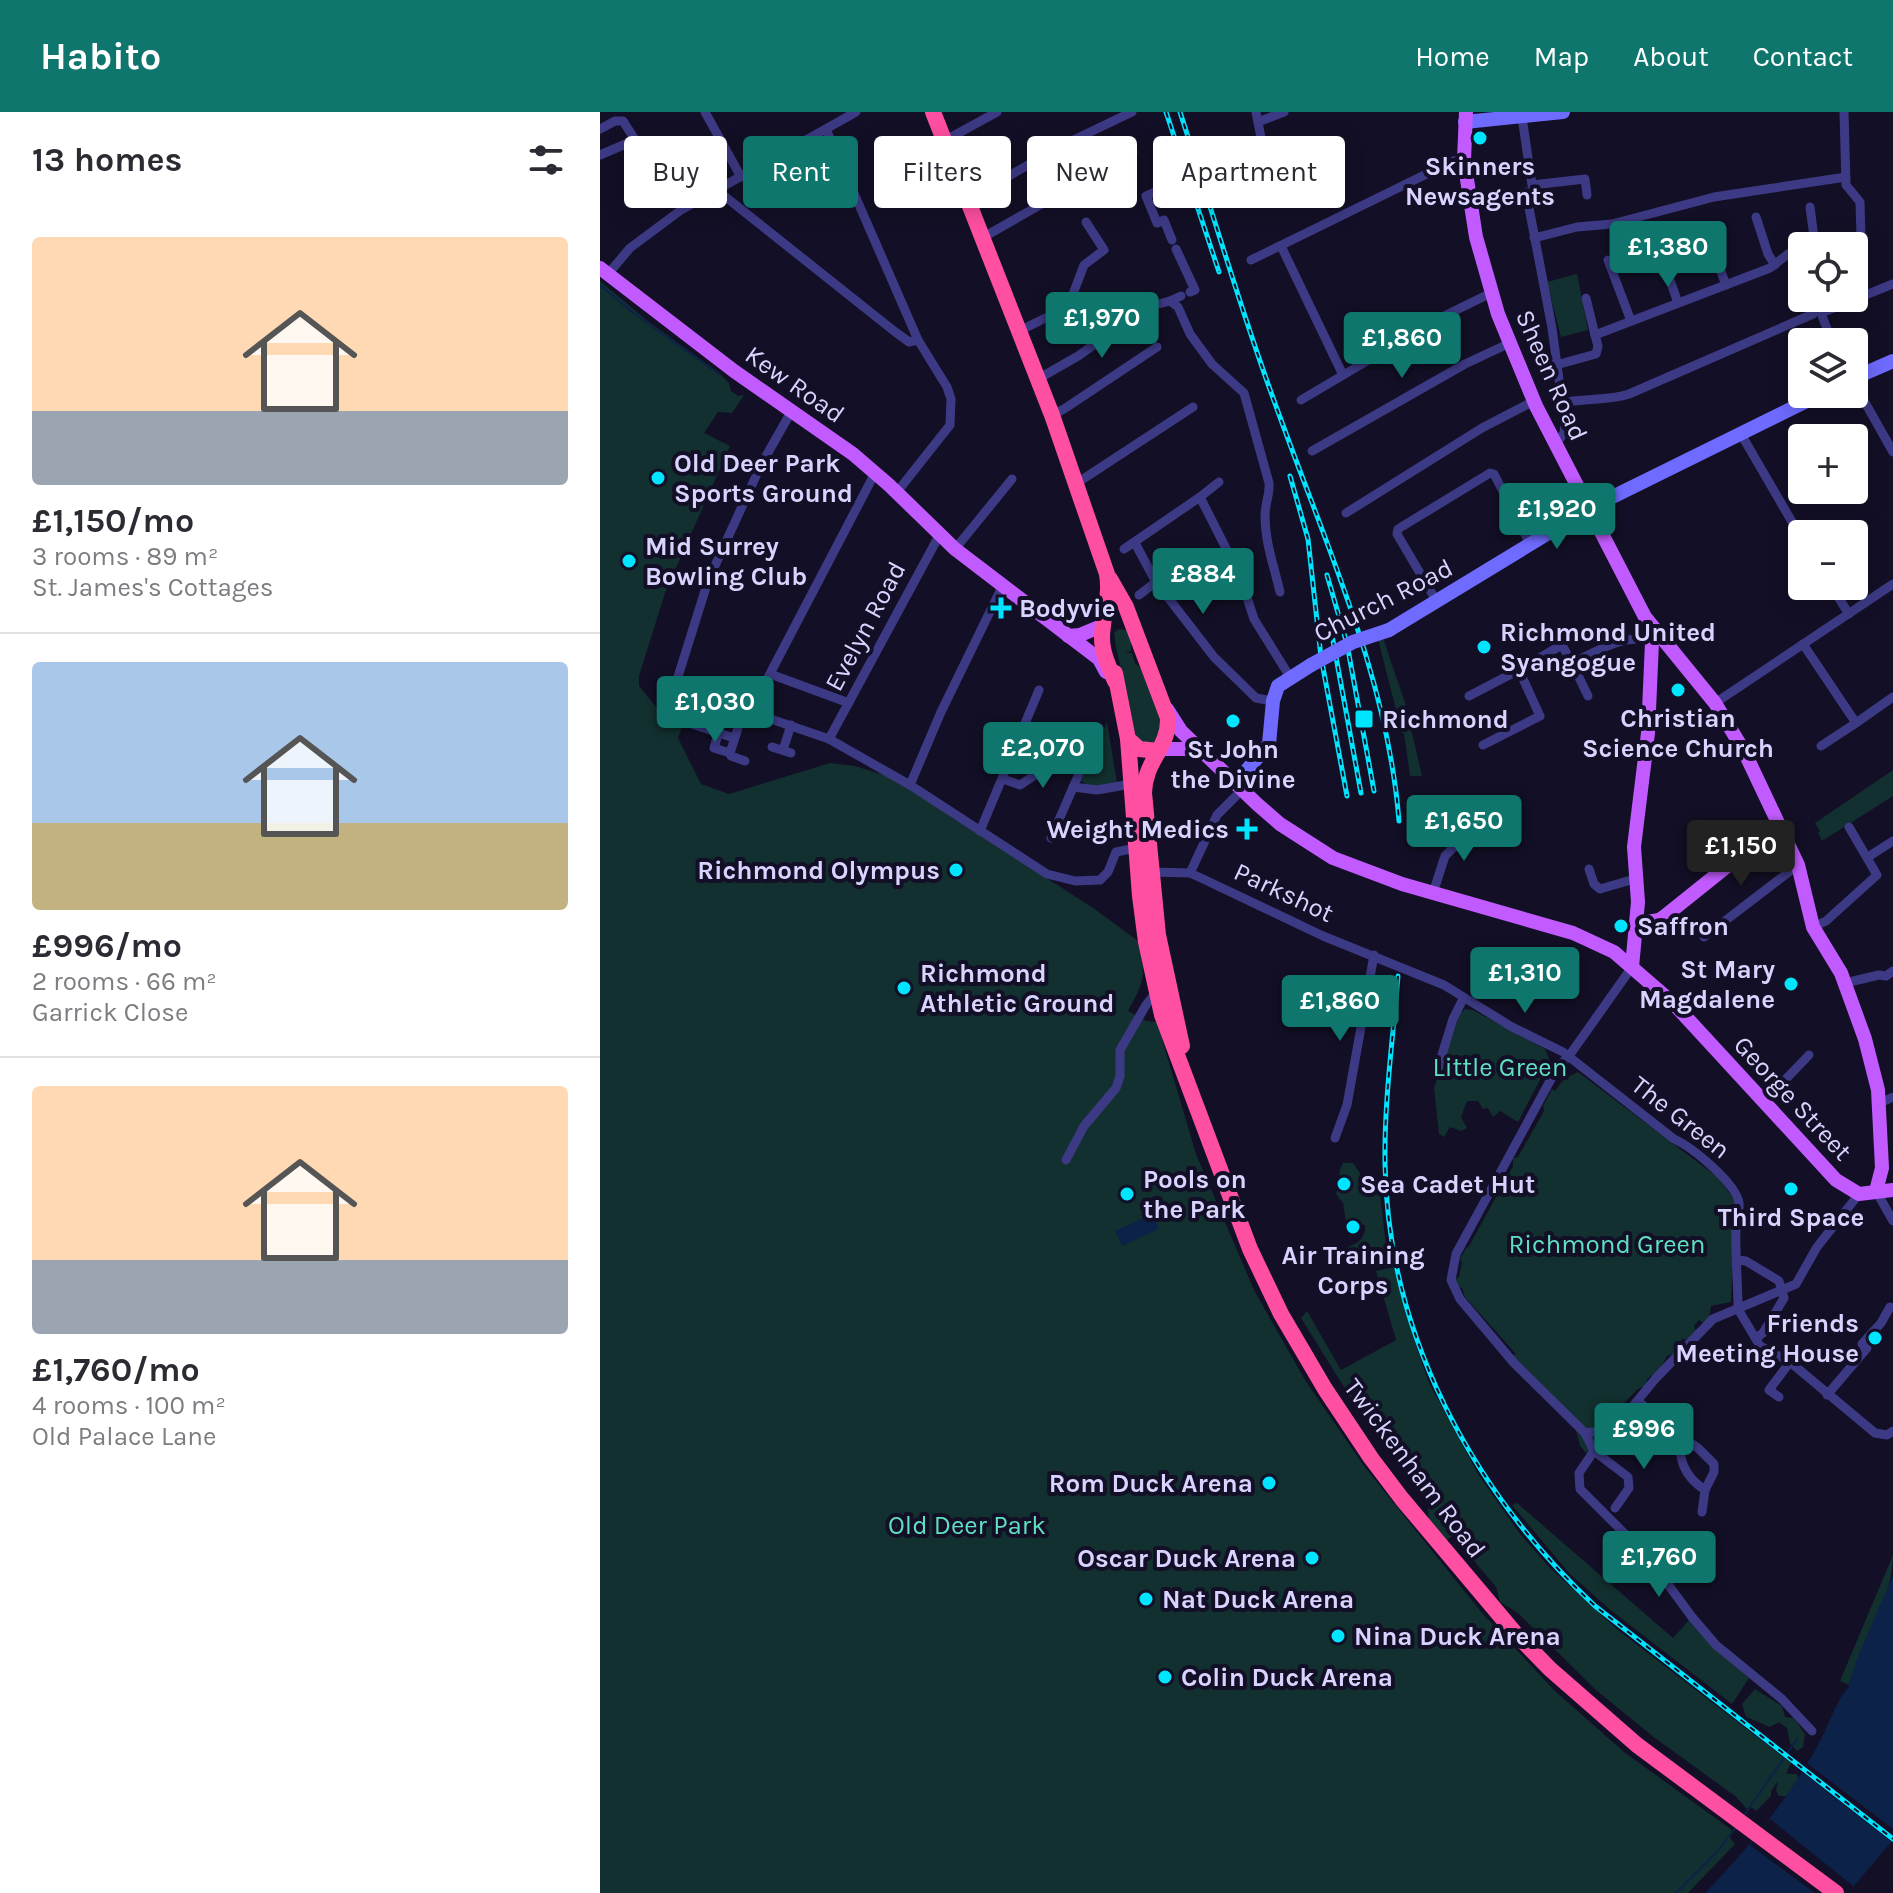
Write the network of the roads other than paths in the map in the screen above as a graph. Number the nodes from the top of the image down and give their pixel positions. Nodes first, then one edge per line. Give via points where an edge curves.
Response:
1 (705, 112) edge
2 (856, 112) edge
3 (930, 112) edge
4 (997, 112) edge
5 (1132, 112) edge
6 (1284, 112) edge
7 (1563, 112) edge
8 (1844, 112) edge
9 (1257, 117) edge
10 (1465, 117) edge
11 (1522, 117) junction
12 (600, 129) edge
13 (826, 129) junction
14 (632, 136) edge
15 (941, 136) joint
16 (624, 145) edge
17 (600, 155) edge
18 (1464, 160) junction
19 (1011, 175) edge
20 (741, 177) junction
21 (1846, 177) junction
22 (727, 186) edge
23 (1526, 192) dead end
24 (1153, 193) edge
25 (1587, 195) dead end
26 (727, 198) edge
27 (1810, 207) dead end
28 (685, 208) edge
29 (970, 208) edge
30 (1035, 208) edge
31 (1756, 217) dead end
32 (1086, 222) dead end
33 (1706, 231) dead end
34 (1813, 232) edge
35 (1861, 232) edge
36 (982, 238) junction
37 (1534, 238) junction
38 (1656, 240) dead end
39 (1281, 246) junction
40 (1788, 254) edge
41 (1251, 260) dead end
42 (1608, 260) dead end
43 (1775, 265) junction
44 (604, 271) edge
45 (1893, 284) edge
46 (1726, 285) junction
47 (1491, 293) junction
48 (1586, 298) dead end
49 (1170, 301) junction
50 (1678, 303) junction
51 (1813, 314) dead end
52 (1631, 321) junction
53 (1826, 328) edge
54 (1019, 331) junction
55 (1595, 335) junction
56 (918, 340) junction
57 (1510, 343) junction
58 (1157, 347) dead end
59 (1893, 361) edge
60 (1556, 365) junction
61 (1868, 373) edge
62 (1343, 375) junction
63 (1038, 379) junction
64 (1301, 400) dead end
65 (1534, 401) junction
66 (1561, 403) junction
67 (1868, 406) edge
68 (1193, 407) dead end
69 (1793, 408) edge
70 (791, 412) junction
71 (1052, 415) junction
72 (1741, 434) junction
73 (1555, 445) junction
74 (1312, 451) dead end
75 (1893, 452) edge
76 (875, 473) junction
77 (1012, 479) dead end
78 (1219, 482) dead end
79 (1077, 483) junction
80 (897, 492) junction
81 (1200, 497) junction
82 (1588, 509) junction
83 (1346, 513) dead end
84 (1791, 520) edge
85 (940, 534) junction
86 (1135, 543) junction
87 (1531, 546) junction
88 (955, 549) junction
89 (1124, 549) dead end
90 (1107, 574) junction
91 (1156, 582) junction
92 (1893, 584) edge
93 (1002, 587) junction
94 (1280, 592) dead end
95 (1139, 595) dead end
96 (1840, 600) edge
97 (1437, 602) junction
98 (1849, 614) junction
99 (1118, 623) junction
100 (1068, 636) junction
101 (1654, 638) junction
102 (1803, 644) junction
103 (1572, 663) junction
104 (1519, 670) junction
105 (770, 674) junction
106 (1290, 677) junction
107 (676, 683) dead end
108 (1039, 690) dead end
109 (1469, 696) dead end
110 (1588, 696) dead end
111 (1893, 697) edge
112 (1273, 701) junction
113 (849, 703) junction
114 (1715, 703) junction
115 (1166, 708) junction
116 (1120, 710) junction
117 (750, 712) junction
118 (1856, 723) junction
119 (692, 724) dead end
120 (791, 725) junction
121 (1099, 728) dead end
122 (718, 734) junction
123 (734, 738) junction
124 (829, 739) junction
125 (1128, 739) junction
126 (1053, 743) dead end
127 (1483, 745) dead end
128 (1821, 746) dead end
129 (772, 747) dead end
130 (1200, 749) junction
131 (1159, 750) junction
132 (730, 753) junction
133 (745, 761) dead end
134 (1003, 779) junction
135 (1131, 784) junction
136 (910, 785) junction
137 (1073, 787) junction
138 (1238, 787) junction
139 (1462, 825) dead end
140 (1849, 827) dead end
141 (980, 831) junction
142 (1782, 835) junction
143 (1051, 838) dead end
144 (1121, 839) dead end
145 (1893, 841) edge
146 (1136, 848) junction
147 (1116, 852) junction
148 (1868, 857) junction
149 (1798, 865) junction
150 (1589, 869) dead end
151 (1150, 872) junction
152 (1190, 873) junction
153 (1638, 878) junction
154 (1433, 893) junction
155 (1636, 924) junction
156 (1813, 927) junction
157 (1704, 937) dead end
158 (1633, 947) junction
159 (1614, 952) junction
160 (1374, 955) junction
161 (1632, 967) junction
162 (1166, 974) junction
163 (1891, 977) edge
164 (1845, 983) junction
165 (1156, 993) junction
166 (1463, 999) junction
167 (1138, 1019) junction
168 (1166, 1027) junction
169 (1809, 1055) dead end
170 (1569, 1056) junction
171 (1437, 1071) dead end
172 (1188, 1083) junction
173 (1886, 1100) edge
174 (1763, 1103) junction
175 (1335, 1138) dead end
176 (1066, 1160) dead end
177 (1882, 1168) junction
178 (1893, 1182) edge
179 (1893, 1190) edge
180 (1876, 1191) junction
181 (1859, 1194) junction
182 (1893, 1221) edge
183 (1737, 1260) junction
184 (1781, 1291) junction
185 (1890, 1307) dead end
186 (1738, 1309) junction
187 (1756, 1338) junction
188 (1790, 1362) junction
189 (1827, 1395) junction
190 (1779, 1397) dead end
191 (1638, 1401) junction
192 (1614, 1429) junction
193 (1893, 1431) edge
194 (1584, 1432) junction
195 (1678, 1434) junction
196 (1594, 1451) junction
197 (1705, 1490) junction
198 (1615, 1508) dead end
199 (1702, 1512) dead end
200 (1812, 1731) dead end
201 (1836, 1893) edge

1 - 20 street
2 - 13 street
3 - 15 highway
4 - 15 street
5 - 19 street
6 - 9 street
7 - 11 street
8 - 21 street
10 - 11 street
10 - 18 main road, Sheen Road
11 - 25 street via 1532,185 1585,179
12 - 14 street via 623,121
13 - 20 street
13 - 56 street
16 - 17 street
18 - 39 street
18 - 47 main road, Sheen Road
20 - 22 street
21 - 35 street via 1849,191 1860,202
21 - 37 street via 1714,197
23 - 37 street
24 - 49 street via 1146,196 1157,223 1164,220 1195,290
26 - 56 street via 894,331 909,342
27 - 34 street
28 - 44 street
29 - 36 highway
30 - 36 street
31 - 43 street
32 - 54 street via 1104,250 1084,265 1068,307
33 - 46 street
36 - 54 highway
37 - 60 street
38 - 50 street
39 - 41 street
39 - 62 street
40 - 43 street
42 - 52 street
43 - 46 street
44 - 70 main road, Kew Road
45 - 53 street via 1821,313
46 - 50 street
47 - 57 main road, Sheen Road
47 - 62 street
48 - 55 street
49 - 63 street via 1147,307
49 - 94 street via 1212,364 1244,393 1269,483 1267,550
50 - 52 street
51 - 66 street via 1629,394
52 - 55 street
54 - 63 highway
55 - 60 street via 1596,354
56 - 80 street via 947,387 952,417 945,434
57 - 65 main road, Sheen Road
57 - 74 street
58 - 71 street
59 - 61 street
60 - 66 street
62 - 64 street
63 - 71 highway
65 - 73 main road, Sheen Road
65 - 83 street
66 - 73 street via 1564,433
67 - 75 street
68 - 79 street
69 - 72 street, Church Road
70 - 76 main road, Kew Road
70 - 107 street via 708,581
71 - 79 highway
72 - 82 street, Church Road
72 - 84 street
73 - 82 main road, Sheen Road
76 - 80 main road, Kew Road
76 - 105 street
77 - 88 street
78 - 81 street
79 - 90 highway
80 - 85 main road, Kew Road
81 - 86 street
81 - 106 street via 1240,576 1254,619
82 - 87 street, Church Road
82 - 101 main road, Sheen Road
85 - 88 main road, Kew Road
85 - 113 street, Evelyn Road
86 - 89 street
86 - 91 street
87 - 97 street, Church Road
87 - 97 street via 1490,473 1398,529
88 - 93 main road, Kew Road
90 - 99 highway
90 - 99 highway
91 - 95 street
91 - 112 street via 1214,657 1256,698
92 - 98 street
93 - 100 main road, Kew Road
93 - 136 street
96 - 98 street
97 - 106 street, Church Road, bridge
98 - 102 street
99 - 100 main road
99 - 115 highway
99 - 116 highway, Twickenham Road via 1103,650
100 - 116 main road, Kew Road via 1102,663
101 - 103 street via 1633,639
101 - 114 main road, Sheen Road
101 - 153 main road via 1634,847
102 - 114 street
102 - 118 street
103 - 104 street via 1560,646
103 - 110 street
104 - 109 street
104 - 127 street via 1540,716
105 - 113 street
105 - 117 street
106 - 112 street, Church Road via 1278,686
108 - 134 street
111 - 118 street
112 - 138 street, Church Road via 1269,744
113 - 124 street, Evelyn Road
114 - 142 main road, Sheen Road via 1744,751
115 - 130 main road
115 - 131 highway, Twickenham Road via 1168,731
116 - 125 highway, Twickenham Road
117 - 120 street
117 - 123 street
118 - 128 street
119 - 122 street
120 - 124 street
120 - 129 street via 787,752
121 - 137 street
122 - 123 street
122 - 132 street via 714,748
123 - 132 street
124 - 136 street
125 - 131 highway via 1139,749
125 - 135 highway, Twickenham Road
126 - 134 street via 1035,775 1020,785
130 - 131 main road
130 - 138 main road
131 - 151 highway, Twickenham Road via 1144,784
132 - 133 street
134 - 141 street
135 - 137 street via 1097,790
135 - 146 highway, Twickenham Road
136 - 141 street
137 - 143 street
138 - 152 street via 1217,815
138 - 154 main road, George Street via 1280,824 1333,858
139 - 154 street
140 - 148 street
141 - 147 street via 1047,874 1075,881 1100,880
142 - 149 main road, Sheen Road
142 - 155 main road via 1761,839 1659,920
144 - 147 street
145 - 148 street
146 - 147 street
146 - 165 highway, Twickenham Road
148 - 156 street via 1876,877
149 - 156 main road, Sheen Road
149 - 157 street
150 - 153 street via 1600,889
151 - 152 street, Parkshot
151 - 162 highway, Twickenham Road
152 - 160 street, Parkshot
153 - 155 main road
154 - 159 main road, George Street via 1573,933
155 - 158 main road
156 - 164 main road, Sheen Road
158 - 159 main road
158 - 161 main road
159 - 161 main road, George Street
160 - 166 street, Parkshot via 1444,985
160 - 175 street via 1347,1105
161 - 170 street
161 - 174 main road, George Street via 1673,1003
162 - 165 street
162 - 172 highway, Twickenham Road
163 - 164 street
164 - 173 main road, Sheen Road
165 - 167 street
165 - 168 highway, Twickenham Road
166 - 170 street
166 - 171 street
167 - 168 street via 1154,1019
167 - 176 street via 1120,1050 1116,1088 1084,1126
168 - 172 highway, Twickenham Road
169 - 174 street
170 - 183 street, The Green via 1723,1177 1739,1203
170 - 194 street via 1557,1068 1468,1229 1451,1280 1460,1299 1514,1363
172 - 201 highway, Twickenham Road via 1219,1173 1281,1314 1343,1418 1402,1499 1514,1632 1595,1711
173 - 177 main road, Sheen Road
174 - 181 main road, George Street via 1831,1177
177 - 178 main road
177 - 180 main road, Sheen Road
179 - 180 main road, George Street
180 - 181 main road, George Street
180 - 182 street
181 - 184 street via 1817,1247 1796,1284
183 - 184 street via 1779,1281
183 - 186 street, The Green
184 - 186 street
184 - 187 street via 1778,1312
185 - 189 street via 1862,1344 1867,1348
186 - 187 street
186 - 191 street via 1713,1319
187 - 188 street via 1766,1350
188 - 189 street
188 - 190 street via 1769,1390
189 - 193 street via 1875,1433
191 - 192 street
191 - 195 street
192 - 194 street
192 - 196 street
194 - 196 street
195 - 197 street via 1681,1464
195 - 197 street via 1714,1464
196 - 198 street via 1628,1477 1629,1488
196 - 200 street via 1579,1473 1583,1493 1647,1556 1716,1645
197 - 199 street

